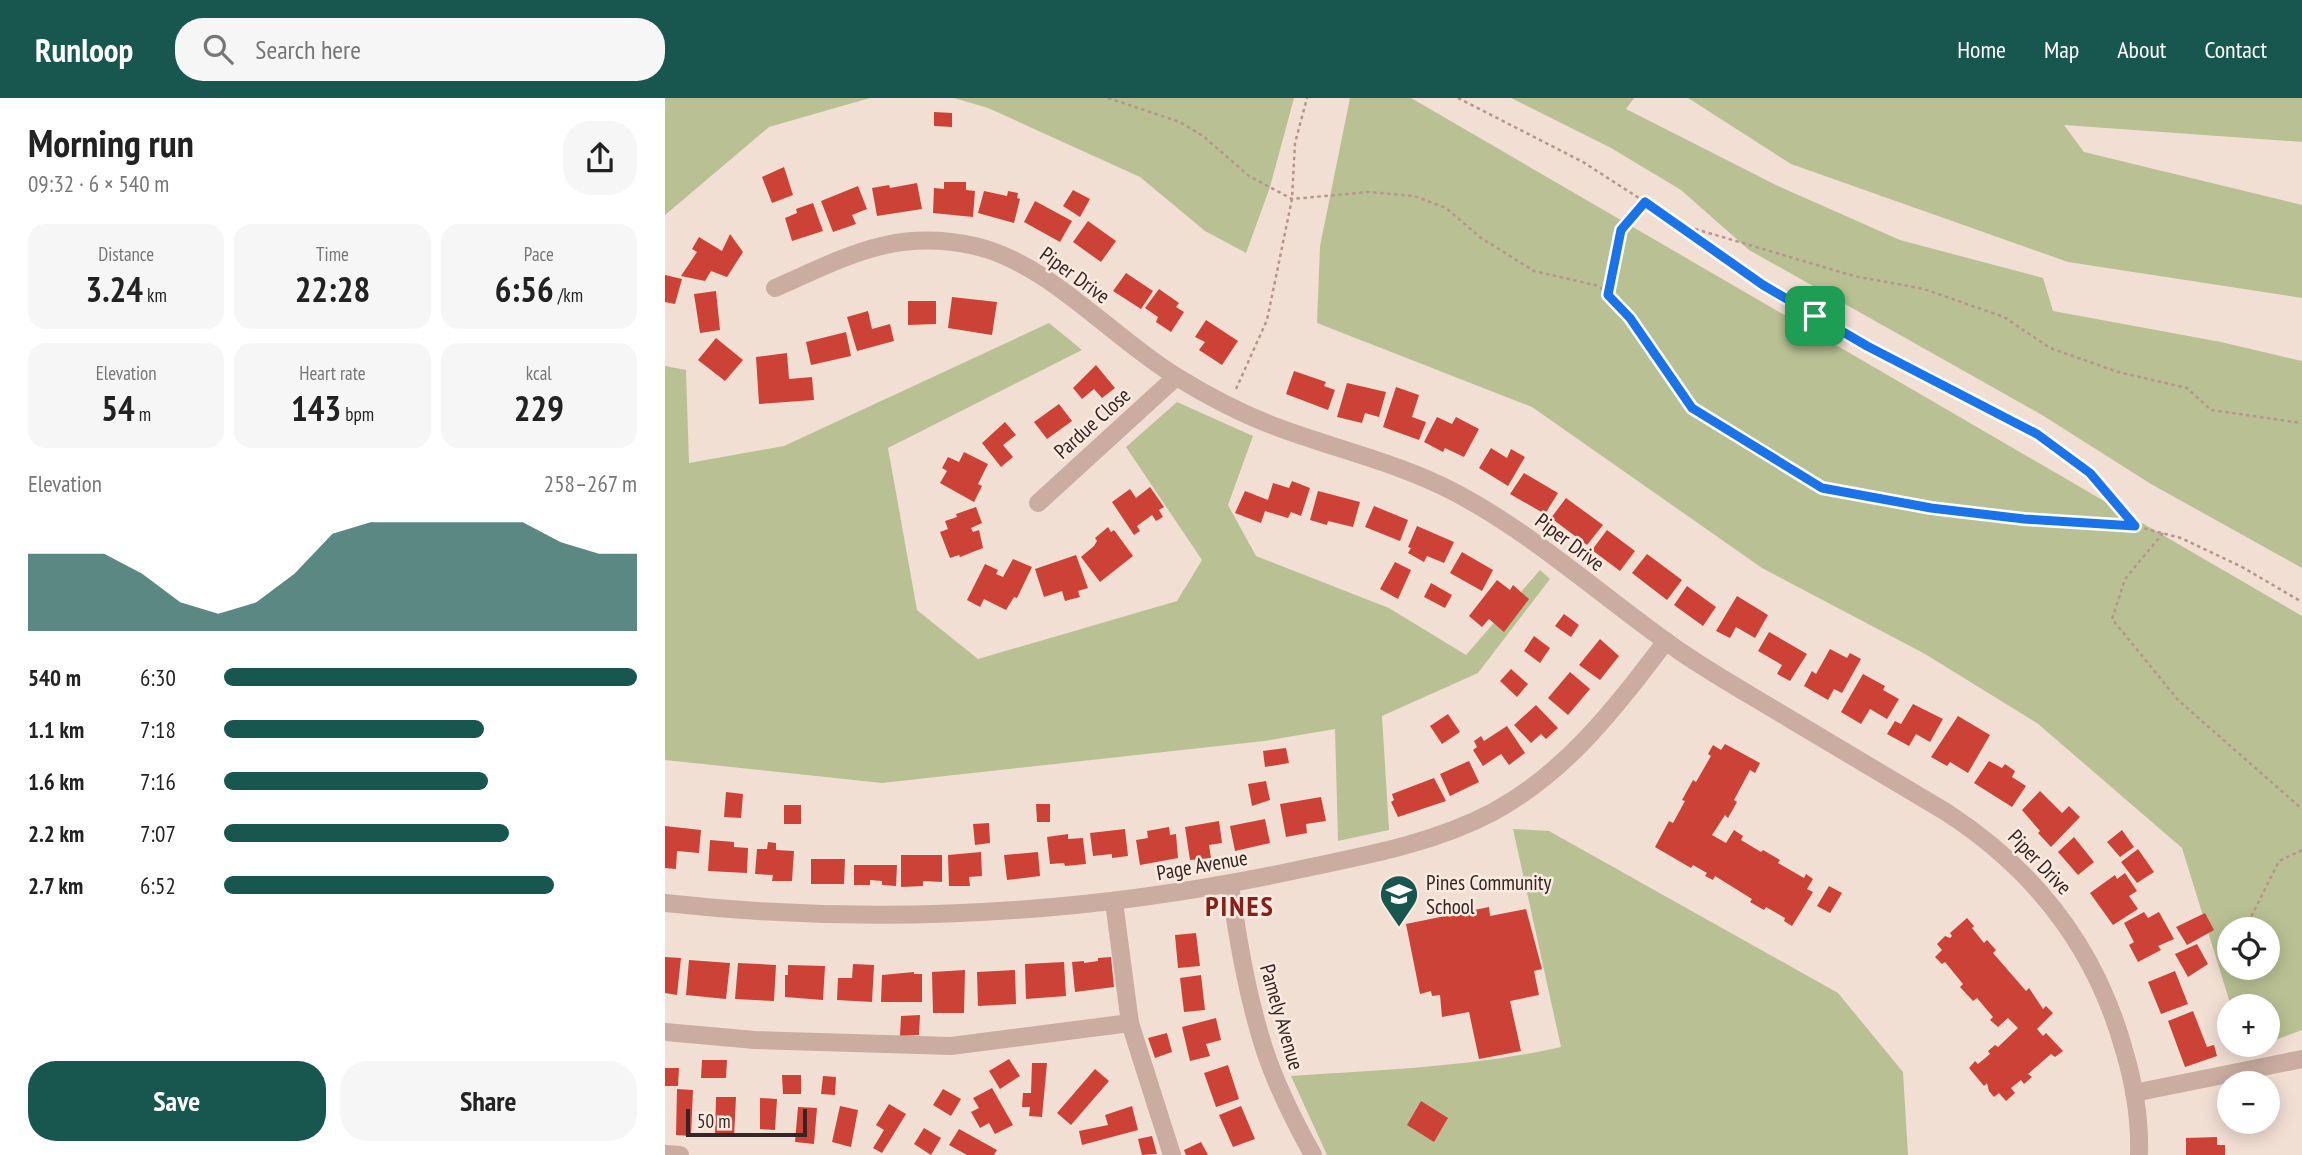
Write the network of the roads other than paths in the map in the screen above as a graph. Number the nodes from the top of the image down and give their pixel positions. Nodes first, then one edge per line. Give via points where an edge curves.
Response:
1 (775, 288) dead end
2 (1176, 377) junction
3 (1038, 503) dead end
4 (1666, 641) junction
5 (1230, 885) junction
6 (1114, 902) junction
7 (665, 903) edge
8 (1130, 1023) junction
9 (665, 1032) edge
10 (2302, 1059) edge
11 (2134, 1093) junction
12 (665, 1154) edge
13 (680, 1155) edge
14 (1172, 1155) edge
15 (1313, 1155) edge
16 (2139, 1155) edge

1 - 2 street, Piper Drive via 881,244 924,240 973,246 1032,270
2 - 3 street, Pardue Close
2 - 4 street, Piper Drive via 1285,430 1397,466 1455,493 1532,541
4 - 5 street, Page Avenue via 1579,748 1494,811 1410,845
4 - 11 street, Piper Drive via 1946,812 2004,854 2052,905 2094,968 2119,1029
5 - 6 street, Page Avenue
5 - 15 street, Pamely Avenue via 1248,991 1264,1048
6 - 7 street, Page Avenue via 973,914 743,912
6 - 8 street
8 - 9 street via 951,1046 755,1040
8 - 14 street
10 - 11 street
11 - 16 street, Piper Drive
12 - 13 street

